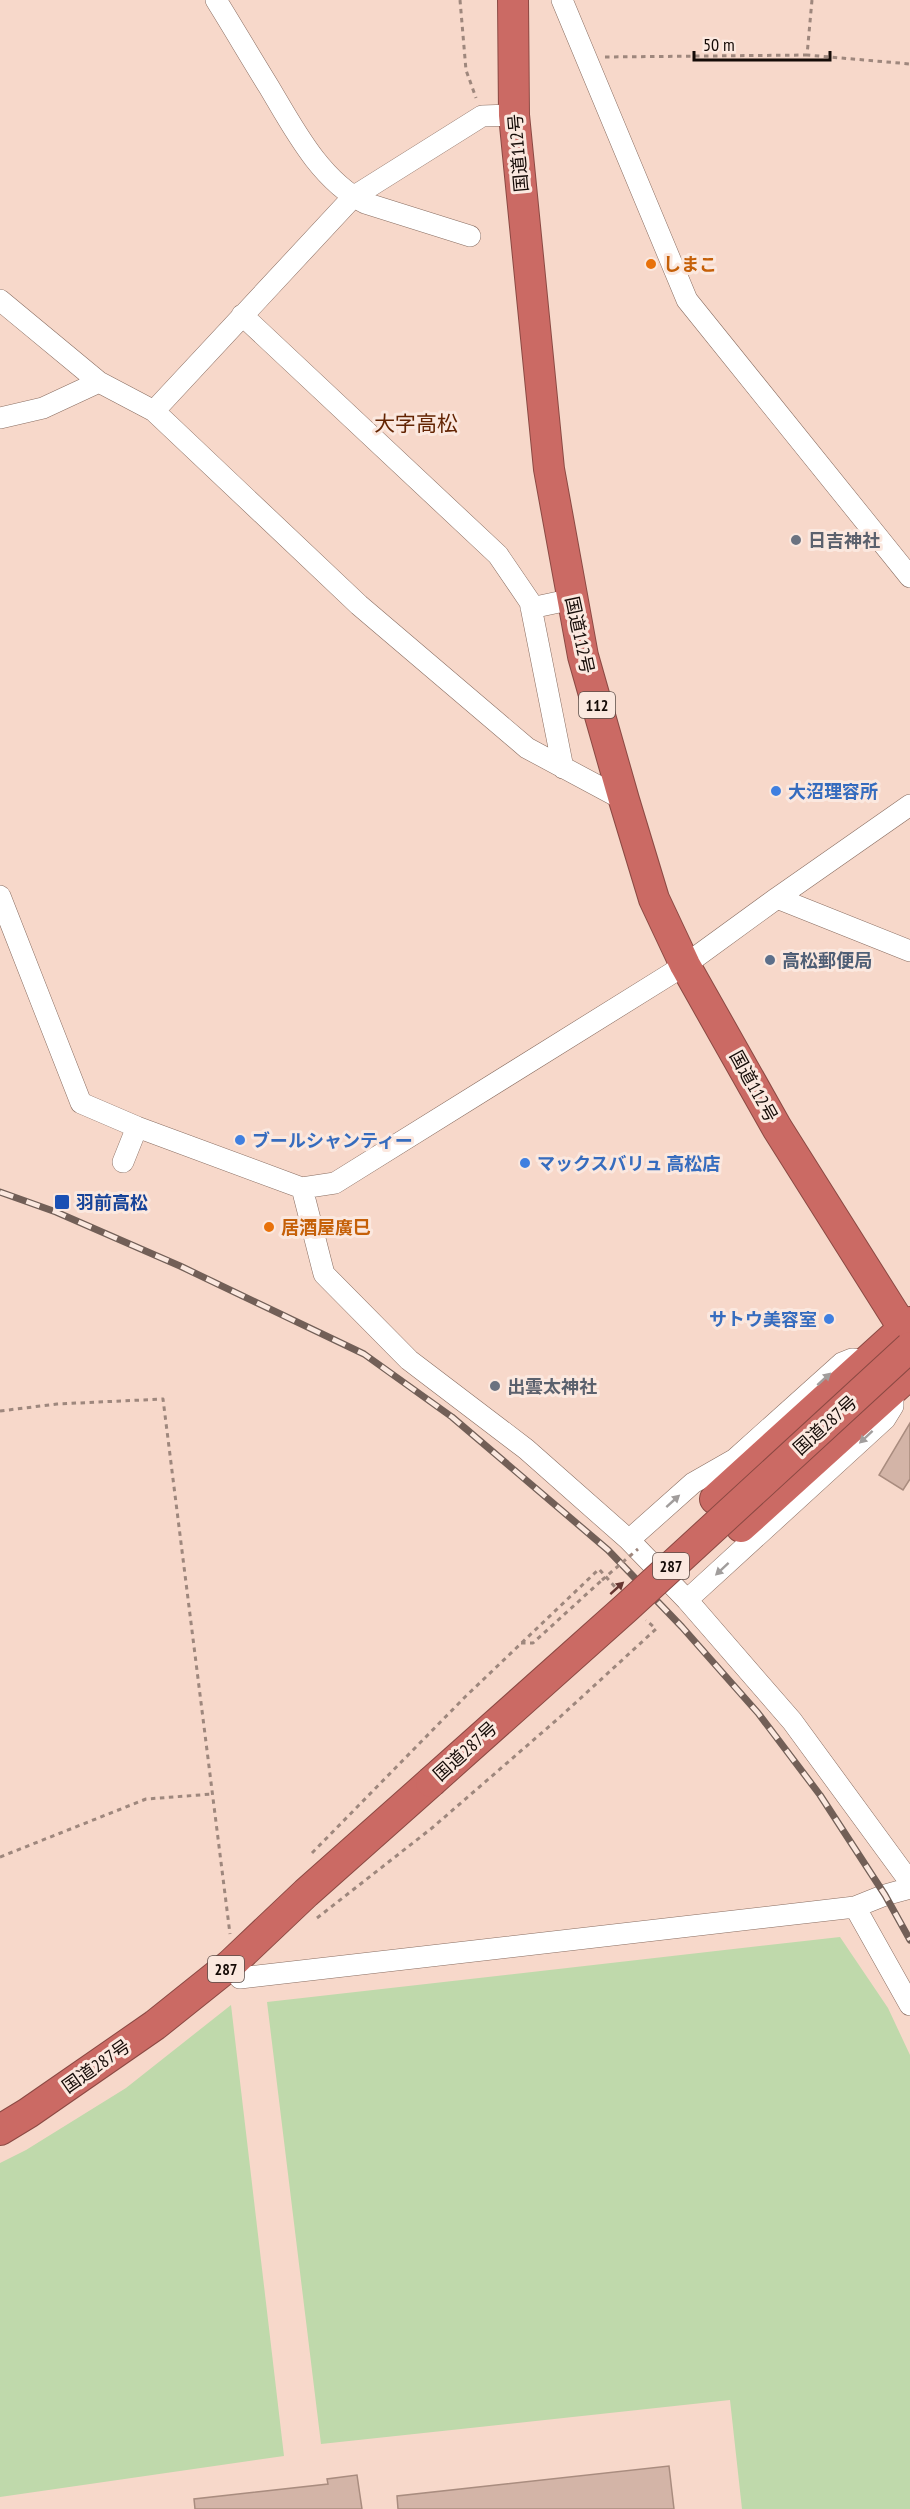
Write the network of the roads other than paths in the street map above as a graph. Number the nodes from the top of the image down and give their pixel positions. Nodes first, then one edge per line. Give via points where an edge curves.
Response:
1 (216, 0) edge
2 (513, 0) edge
3 (562, 0) edge
4 (514, 114) junction
5 (348, 201) junction
6 (470, 236) dead end
7 (0, 300) edge
8 (242, 315) junction
9 (99, 382) junction
10 (154, 411) junction
11 (0, 418) edge
12 (910, 577) edge
13 (573, 599) junction
14 (531, 608) junction
15 (563, 768) junction
16 (624, 800) junction
17 (910, 806) edge
18 (0, 896) edge
19 (777, 898) junction
20 (910, 951) edge
21 (686, 965) junction
22 (136, 1127) junction
23 (123, 1162) dead end
24 (302, 1188) junction
25 (908, 1334) edge
26 (866, 1361) junction
27 (901, 1382) edge
28 (634, 1544) junction
29 (687, 1600) junction
30 (430, 1781) junction
31 (910, 1882) edge
32 (910, 1888) edge
33 (855, 1907) junction
34 (230, 1965) junction
35 (910, 2005) edge
36 (0, 2130) edge

1 - 5 street via 303,145
2 - 4 highway, 国道112号 / 112
3 - 12 street via 687,300
4 - 5 street via 482,116
4 - 13 highway, 国道112号 / 112 via 549,470
5 - 6 street
5 - 8 street
7 - 9 street
8 - 10 street
8 - 14 street via 498,555
9 - 10 street
9 - 11 street via 43,408
10 - 15 street via 359,605 458,692 527,748
13 - 14 street
13 - 16 highway, 国道112号 / 112 via 583,656
14 - 15 street
15 - 16 street
16 - 21 highway, 国道112号 / 112 via 654,899
17 - 19 street
18 - 22 street via 81,1103
19 - 20 street
19 - 21 street
21 - 24 street via 335,1183
21 - 25 highway, 国道112号 / 112 via 777,1128
22 - 23 street
22 - 24 street
24 - 28 street via 324,1274 408,1360 526,1449
25 - 26 highway, 287
25 - 30 highway, 国道287号 / 287, bridge via 626,1608
28 -> 26 street via 693,1484 735,1459 842,1363 852,1359
30 -> 26 highway, 287 via 484,1708
27 -> 29 street via 885,1419
27 - 30 highway, 287 via 509,1734
28 - 29 street
29 - 31 street via 792,1721
30 - 34 highway, 国道287号 / 287
32 - 33 street
33 - 34 street via 240,1978
33 - 35 street
34 - 36 highway, 国道287号 / 287 via 155,2025

